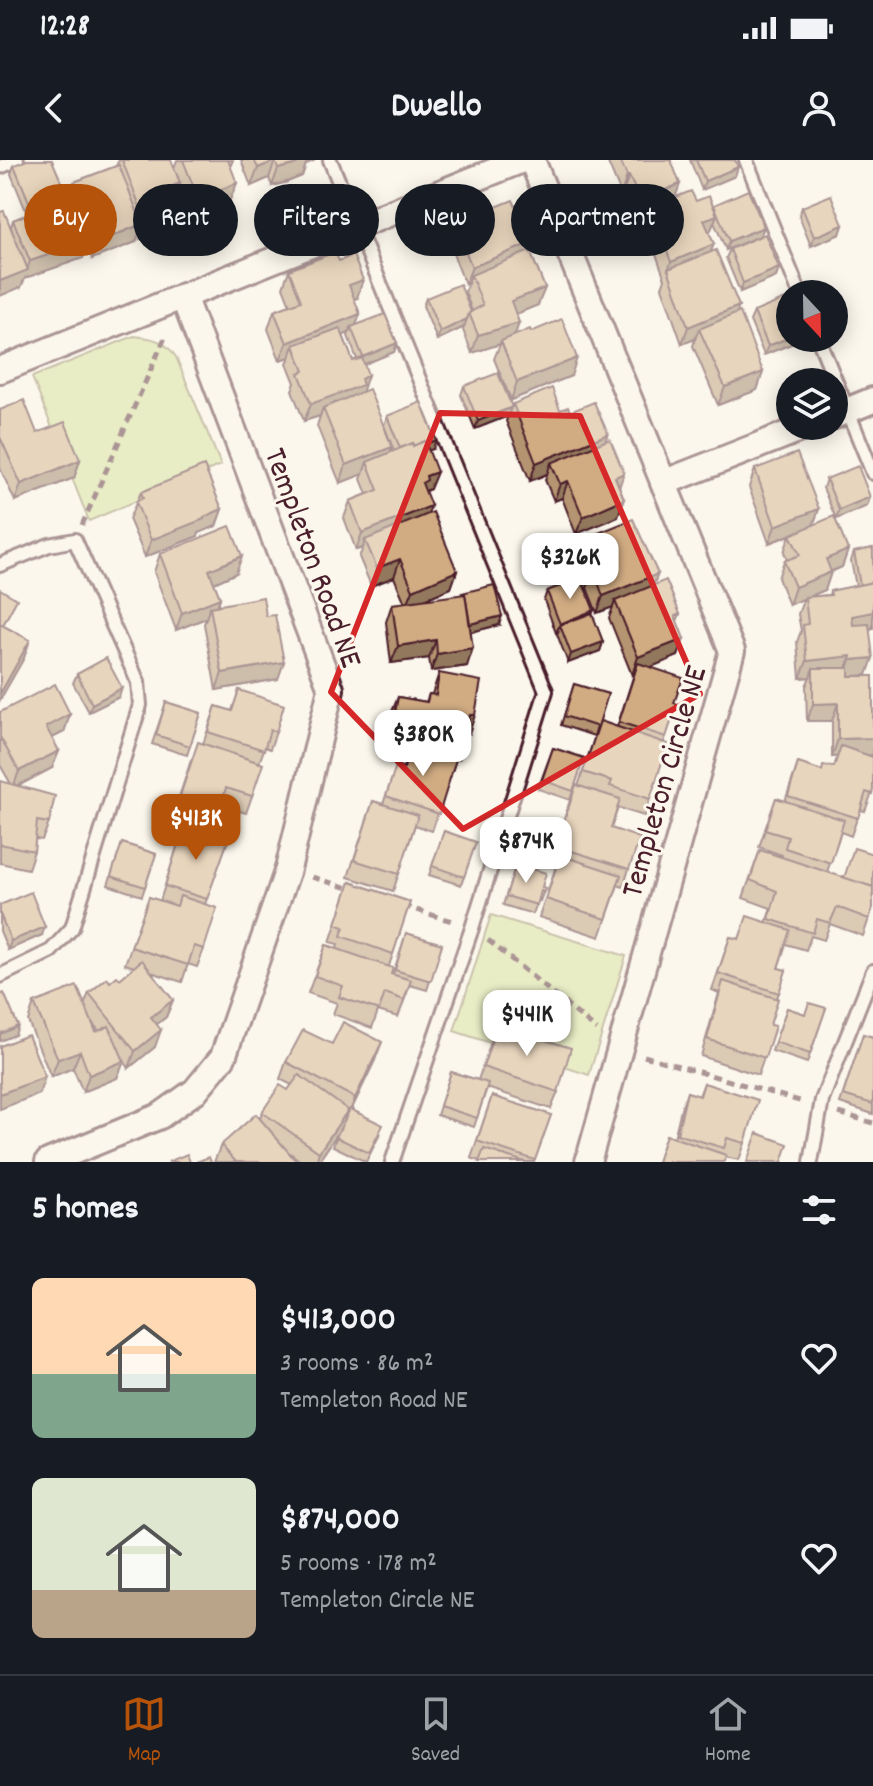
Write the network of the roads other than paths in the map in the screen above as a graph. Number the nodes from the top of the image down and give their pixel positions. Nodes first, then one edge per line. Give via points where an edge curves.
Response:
1 (17, 160) edge
2 (330, 160) edge
3 (522, 160) edge
4 (532, 160) edge
5 (746, 160) edge
6 (0, 167) edge
7 (340, 184) edge
8 (379, 218) edge
9 (284, 256) edge
10 (369, 256) edge
11 (794, 280) edge
12 (183, 296) junction
13 (0, 370) edge
14 (873, 400) edge
15 (848, 410) edge
16 (848, 426) edge
17 (776, 439) edge
18 (873, 473) edge
19 (663, 483) junction
20 (0, 565) edge
21 (873, 971) edge
22 (0, 976) edge
23 (48, 1162) edge
24 (392, 1162) edge
25 (588, 1162) edge
26 (811, 1162) edge

1 - 6 lane
2 - 7 lane
3 - 8 street
4 - 19 street, Templeton Circle NE
5 - 11 lane
9 - 12 street
10 - 24 lane via 546,691
12 - 13 street
12 - 23 street, Templeton Road NE via 331,689 288,869 223,1057 195,1091 160,1116
14 - 15 street
16 - 18 lane
17 - 19 street
19 - 25 street, Templeton Circle NE via 732,651
20 - 22 lane via 75,540 138,682 140,705 72,928 51,951
21 - 26 lane via 822,1100

